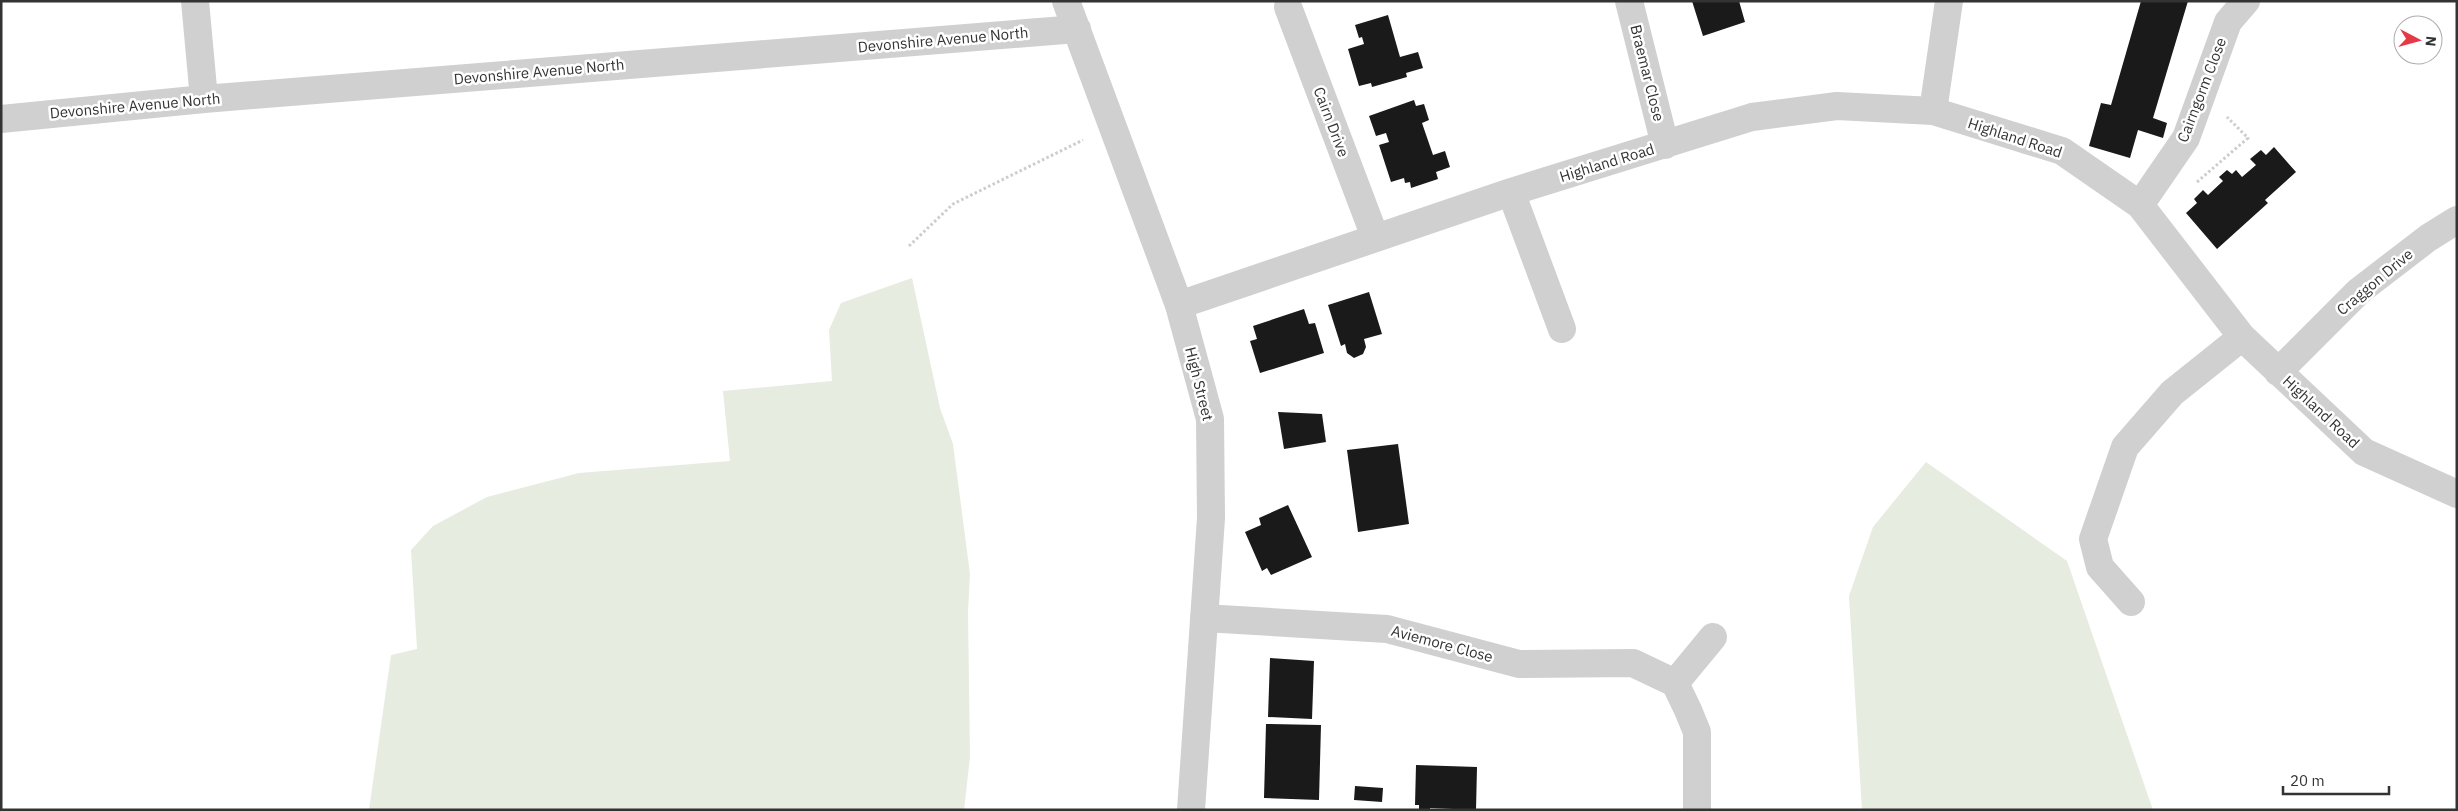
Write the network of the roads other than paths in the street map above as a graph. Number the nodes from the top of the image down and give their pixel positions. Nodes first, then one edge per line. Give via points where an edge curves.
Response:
1 (195, 1) edge
2 (1066, 1) edge
3 (1629, 1) edge
4 (1949, 1) edge
5 (2246, 1) edge
6 (1288, 7) dead end
7 (1077, 29) junction
8 (204, 99) junction
9 (1933, 111) junction
10 (1, 119) edge
11 (1666, 145) junction
12 (1511, 192) junction
13 (2140, 205) junction
14 (2457, 220) edge
15 (1375, 237) junction
16 (1179, 305) junction
17 (1562, 329) dead end
18 (2242, 337) junction
19 (2278, 372) junction
20 (2457, 494) edge
21 (2131, 602) dead end
22 (1204, 618) junction
23 (1713, 637) dead end
24 (1674, 683) junction
25 (1192, 798) edge
26 (1697, 810) edge

1 - 8 street
2 - 7 street, High Street
3 - 11 street, Braemar Close
4 - 9 street
5 - 13 street, Cairngorm Close via 2228,22 2186,138
6 - 15 street, Cairn Drive
7 - 8 street, Devonshire Avenue North
7 - 16 street, High Street
8 - 10 street, Devonshire Avenue North
9 - 11 street, Highland Road via 1837,106 1752,117
9 - 13 street, Highland Road via 2062,151
11 - 12 street, Highland Road
12 - 15 street, Highland Road
12 - 17 street
13 - 18 street, Highland Road
14 - 19 street, Craggon Drive via 2428,238 2360,291
15 - 16 street, Highland Road
16 - 22 street, High Street via 1210,419 1211,518
18 - 19 street, Highland Road
18 - 21 street via 2172,393 2126,448 2093,539 2100,567
19 - 20 street, Highland Road via 2364,452
22 - 24 street, Aviemore Close via 1387,629 1519,664 1633,662
22 - 25 street, High Street
23 - 24 street
24 - 26 street via 1696,732

